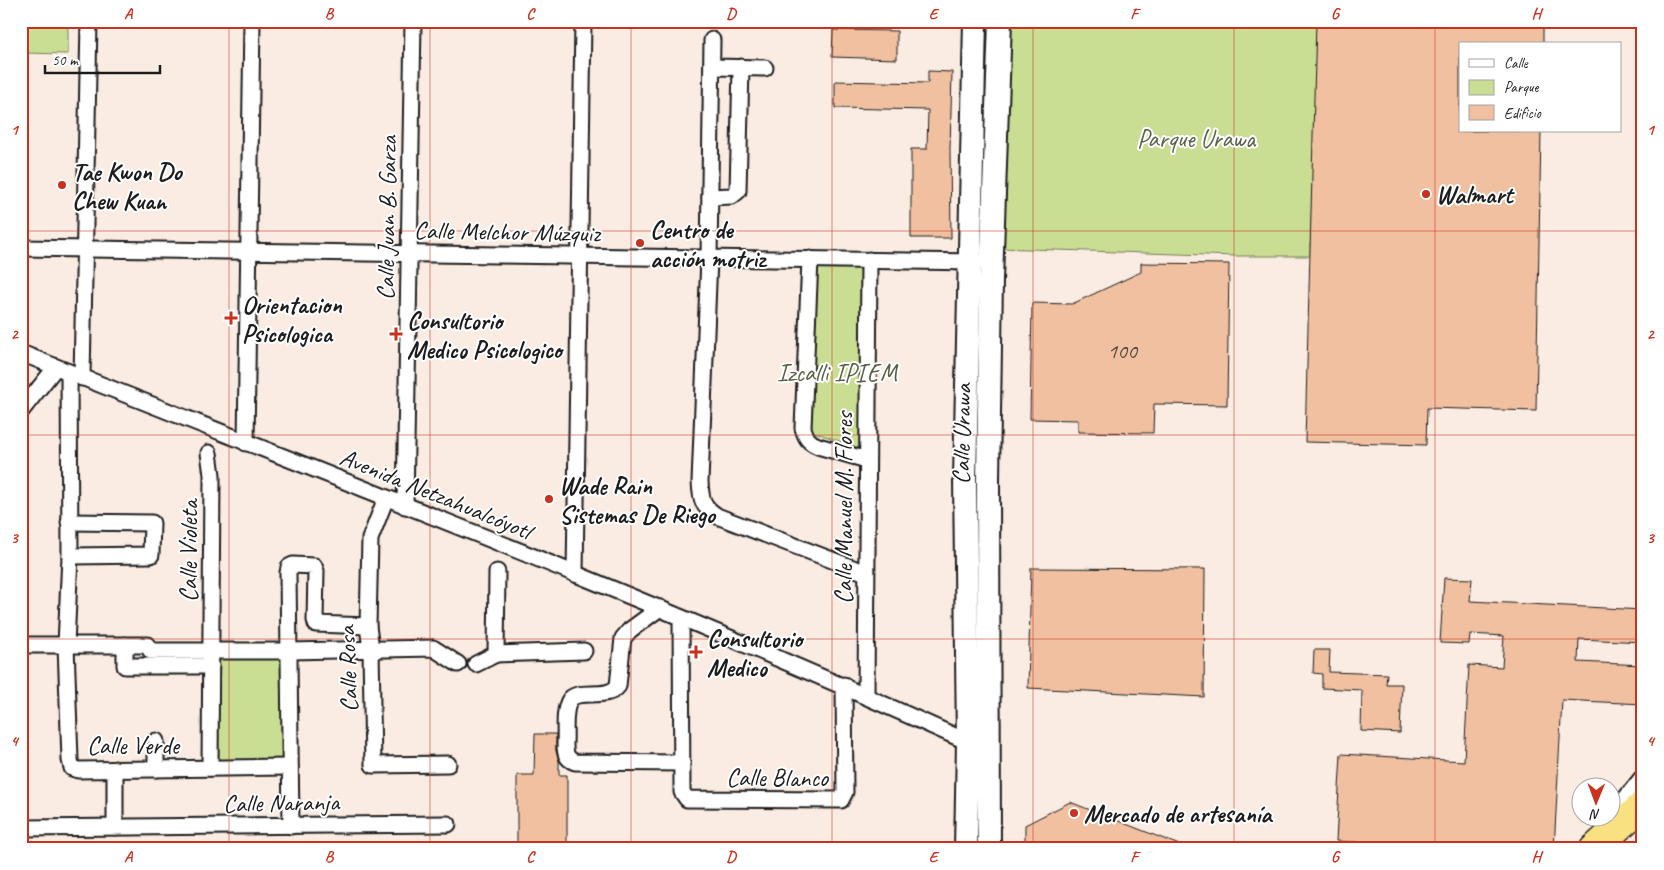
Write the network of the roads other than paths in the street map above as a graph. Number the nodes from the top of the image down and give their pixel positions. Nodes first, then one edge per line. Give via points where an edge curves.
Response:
1 (88, 21) edge
2 (252, 21) edge
3 (413, 21) edge
4 (584, 21) edge
5 (976, 21) edge
6 (1000, 21) edge
7 (712, 40) dead end
8 (712, 67) junction
9 (741, 67) junction
10 (765, 68) dead end
11 (710, 197) junction
12 (21, 248) edge
13 (83, 249) junction
14 (249, 251) junction
15 (409, 254) junction
16 (580, 256) junction
17 (709, 258) junction
18 (810, 260) junction
19 (869, 260) junction
20 (969, 261) junction
21 (992, 262) junction
22 (21, 353) edge
23 (69, 372) junction
24 (21, 411) edge
25 (246, 443) junction
26 (209, 453) dead end
27 (867, 460) junction
28 (386, 498) junction
29 (406, 506) junction
30 (69, 522) junction
31 (70, 556) junction
32 (496, 572) dead end
33 (866, 573) junction
34 (575, 574) junction
35 (660, 608) junction
36 (681, 618) junction
37 (368, 626) junction
38 (125, 644) junction
39 (66, 645) junction
40 (21, 646) edge
41 (371, 649) junction
42 (211, 650) junction
43 (289, 651) junction
44 (584, 651) dead end
45 (496, 654) junction
46 (458, 664) dead end
47 (476, 664) dead end
48 (210, 666) junction
49 (844, 685) junction
50 (866, 696) junction
51 (156, 741) dead end
52 (968, 742) junction
53 (682, 762) junction
54 (448, 764) dead end
55 (290, 767) junction
56 (210, 768) junction
57 (115, 769) junction
58 (156, 769) junction
59 (1643, 782) edge
60 (1643, 805) edge
61 (1643, 818) edge
62 (448, 824) dead end
63 (291, 826) junction
64 (115, 827) junction
65 (21, 828) edge
66 (966, 849) edge
67 (989, 849) edge
68 (1589, 849) edge
69 (1594, 849) edge
70 (1619, 849) edge

1 - 13 street, Calle Verde
2 - 14 street
3 - 15 street, Calle Juan B. Garza
4 - 16 street
5 - 20 main road, Calle Urawa
6 - 21 main road, Calle Urawa
7 - 8 street
8 - 9 street
8 - 11 street
9 - 10 street
9 - 11 street via 738,191 732,196
11 - 17 street
12 - 13 street, Calle Melchor Múzquiz
13 - 14 street, Calle Melchor Múzquiz
13 - 23 street, Calle Verde
14 - 15 street, Calle Melchor Múzquiz
14 - 25 street
15 - 16 street, Calle Melchor Múzquiz
15 - 29 street, Calle Juan B. Garza
16 - 17 street, Calle Melchor Múzquiz
16 - 34 street
17 - 18 street, Calle Melchor Múzquiz
17 - 33 street via 700,482 702,502 717,516
18 - 19 street, Calle Melchor Múzquiz
18 - 27 street via 803,428 810,443
19 - 20 street, Calle Melchor Múzquiz
19 - 27 street, Calle Manuel M. Flores
20 - 21 street, Calle Melchor Múzquiz
20 - 52 main road, Calle Urawa via 965,478
21 - 67 main road, Calle Urawa via 988,479
22 - 23 street, Avenida Netzahualcóyotl
23 - 24 street
23 - 25 street, Avenida Netzahualcóyotl
23 - 30 street, Calle Verde
25 - 28 street, Avenida Netzahualcóyotl
26 - 42 street, Calle Violeta via 212,475
27 - 33 street, Calle Manuel M. Flores
28 - 29 street, Avenida Netzahualcóyotl
28 - 37 street, Calle Rosa via 370,540
29 - 34 street, Avenida Netzahualcóyotl
30 - 31 street, Calle Verde
30 - 31 street via 152,523 151,555
31 - 39 street, Calle Verde
32 - 45 street
33 - 50 street, Calle Manuel M. Flores
34 - 35 street, Avenida Netzahualcóyotl
35 - 36 street, Avenida Netzahualcóyotl
35 - 53 street via 623,638 615,690 571,698 566,711 566,756 575,762
36 - 49 street, Avenida Netzahualcóyotl
36 - 53 street
37 - 41 street, Calle Rosa
37 - 43 street via 316,624 316,571 314,566 293,565 289,567
38 - 39 street
38 - 42 street via 147,645 151,651
38 - 48 street via 125,666
39 - 40 street
39 - 57 street, Calle Verde via 72,768
41 - 43 street
41 - 46 street via 433,648
41 - 54 street, Calle Rosa via 373,765
42 - 43 street
42 - 48 street, Calle Violeta
43 - 55 street
44 - 45 street
45 - 47 street
48 - 56 street, Calle Violeta
49 - 50 street, Avenida Netzahualcóyotl
49 - 53 street, Calle Blanco via 845,792 841,800 687,799 682,792
50 - 52 street, Avenida Netzahualcóyotl
51 - 58 street
52 - 66 main road, Calle Urawa
55 - 56 street, Calle Verde
55 - 63 street
56 - 58 street, Calle Verde
57 - 58 street, Calle Verde
57 - 64 street
59 - 68 main road
60 - 69 highway
61 - 70 highway
62 - 63 street, Calle Naranja
63 - 64 street, Calle Naranja
64 - 65 street, Calle Naranja

